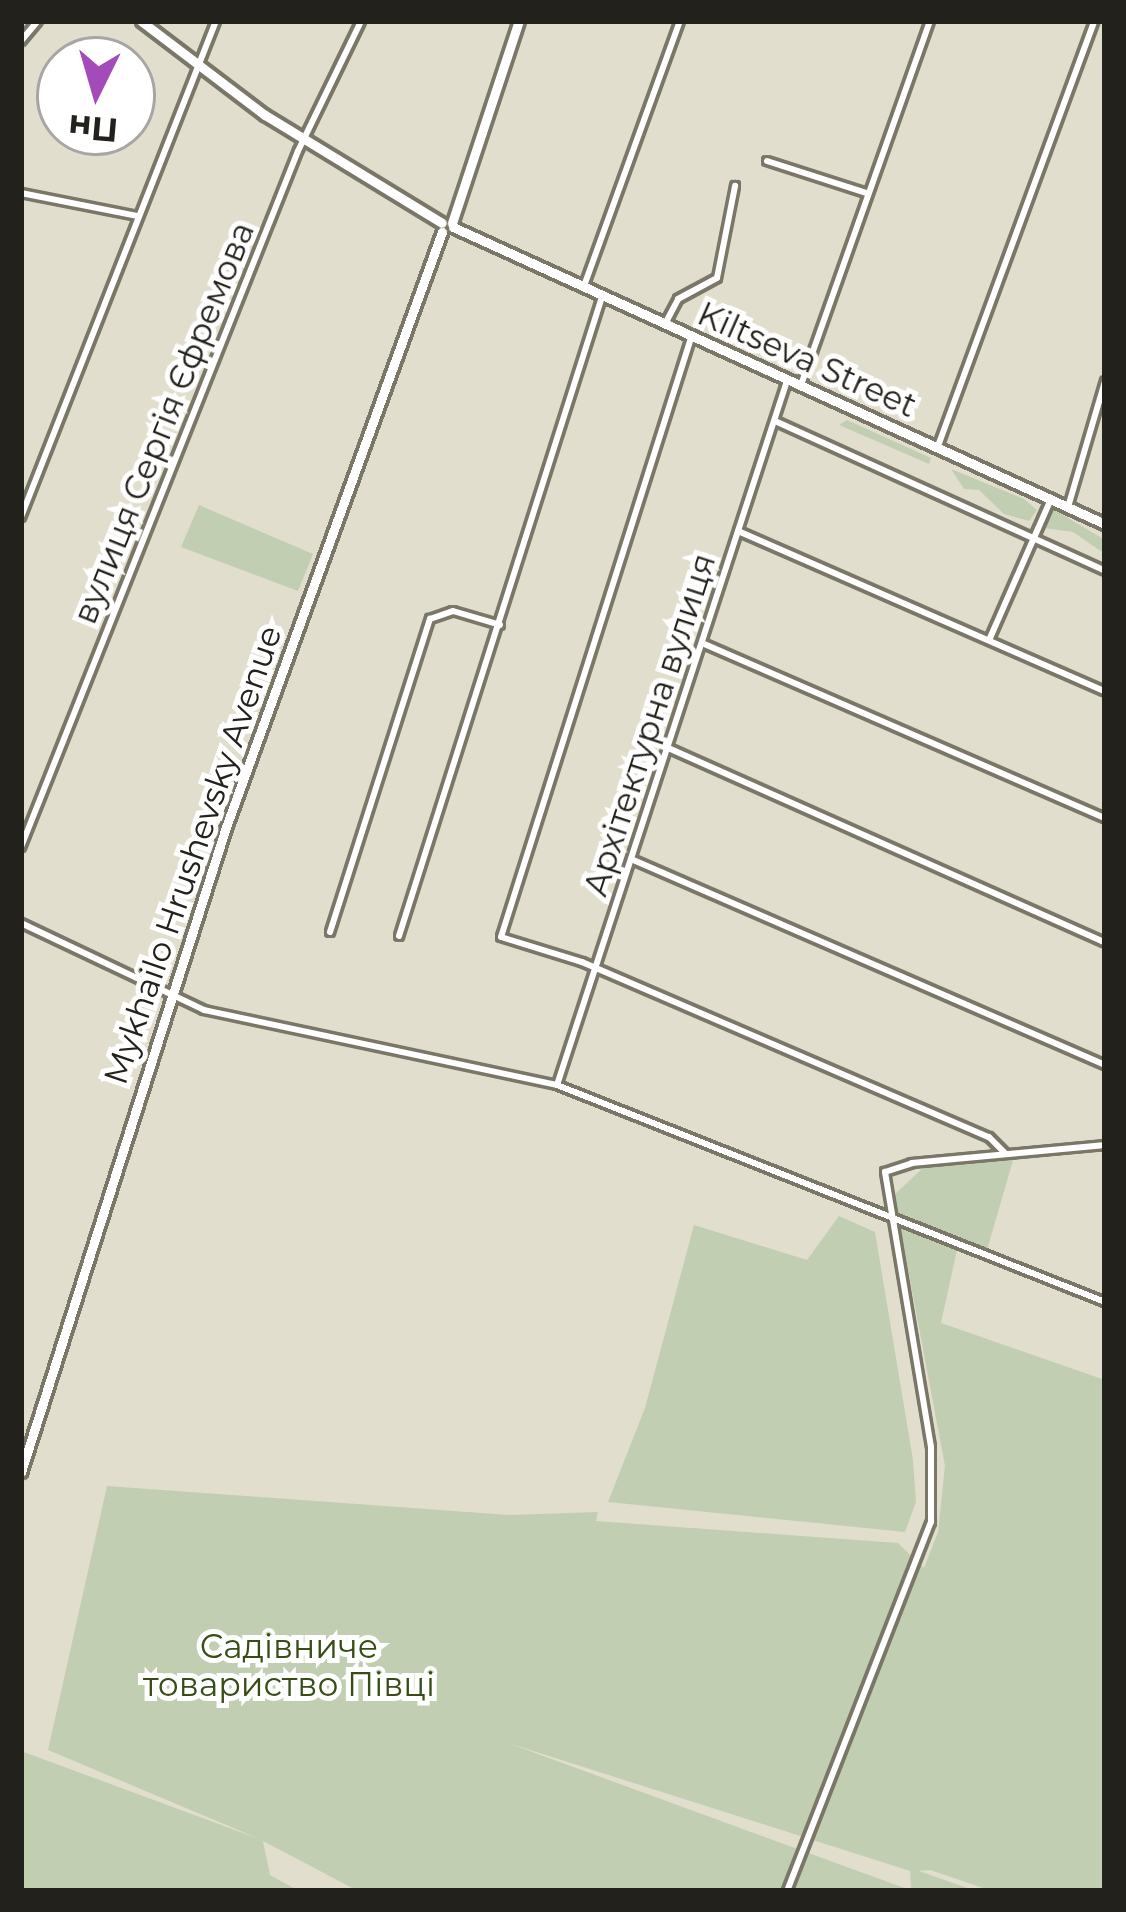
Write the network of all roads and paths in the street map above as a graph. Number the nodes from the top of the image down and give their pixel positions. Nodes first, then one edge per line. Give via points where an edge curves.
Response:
1 (38, 21) edge
2 (140, 21) edge
3 (216, 21) edge
4 (361, 21) edge
5 (519, 21) edge
6 (680, 21) edge
7 (930, 21) edge
8 (1094, 21) edge
9 (21, 41) edge
10 (200, 68) junction
11 (307, 142) junction
12 (767, 161) dead end
13 (735, 186) dead end
14 (21, 193) edge
15 (868, 194) junction
16 (137, 216) junction
17 (447, 227) junction
18 (583, 289) junction
19 (602, 297) junction
20 (664, 325) junction
21 (691, 338) junction
22 (787, 381) junction
23 (1105, 381) edge
24 (801, 386) junction
25 (774, 421) junction
26 (937, 448) junction
27 (1051, 499) junction
28 (1068, 507) junction
29 (21, 517) edge
30 (1105, 524) edge
31 (738, 531) junction
32 (1034, 539) junction
33 (1105, 571) edge
34 (500, 625) junction
35 (990, 639) junction
36 (702, 643) junction
37 (1105, 691) edge
38 (666, 747) junction
39 (1105, 818) edge
40 (21, 847) edge
41 (631, 859) junction
42 (21, 922) edge
43 (330, 932) dead end
44 (399, 936) dead end
45 (1105, 942) edge
46 (596, 968) junction
47 (171, 996) junction
48 (1104, 1062) edge
49 (557, 1084) junction
50 (1105, 1144) edge
51 (1005, 1153) junction
52 (889, 1222) junction
53 (1105, 1302) edge
54 (21, 1472) edge
55 (787, 1891) edge

1 - 9 street
2 - 10 street, Kiltseva Street
3 - 10 street
4 - 11 street, вулиця Сергія Єфремова
5 - 17 street, Mykhailo Hrushevsky Avenue
6 - 18 street
7 - 15 street
8 - 26 street
10 - 11 street, Kiltseva Street
10 - 16 street
11 - 17 street, Kiltseva Street
11 - 40 street, вулиця Сергія Єфремова
12 - 15 street
13 - 20 street via 717,278 678,299
14 - 16 street
15 - 24 street
16 - 29 street
17 - 18 street, Kiltseva Street
17 - 47 street, Mykhailo Hrushevsky Avenue
18 - 19 street, Kiltseva Street
19 - 20 street, Kiltseva Street
19 - 34 street
20 - 21 street, Kiltseva Street
21 - 22 street, Kiltseva Street
21 - 46 street via 500,926 503,944
22 - 24 street, Kiltseva Street
22 - 25 street, Архітектурна вулиця
23 - 28 street
24 - 26 street, Kiltseva Street
25 - 31 street, Архітектурна вулиця
25 - 32 street
26 - 27 street, Kiltseva Street
27 - 28 street, Kiltseva Street
27 - 32 street
28 - 30 street, Kiltseva Street
31 - 35 street
31 - 36 street, Архітектурна вулиця
32 - 33 street
32 - 35 street
34 - 43 street via 434,613
34 - 44 street
35 - 37 street
36 - 38 street, Архітектурна вулиця
36 - 39 street
38 - 41 street, Архітектурна вулиця
38 - 45 street
41 - 46 street, Архітектурна вулиця
41 - 48 street
42 - 47 street
46 - 49 street, Архітектурна вулиця
46 - 51 street via 989,1136
47 - 49 street via 204,1010
47 - 54 street, Mykhailo Hrushevsky Avenue
49 - 52 street
50 - 51 street
51 - 52 street via 891,1166 883,1182
52 - 53 street
52 - 55 street via 932,1447 932,1522

